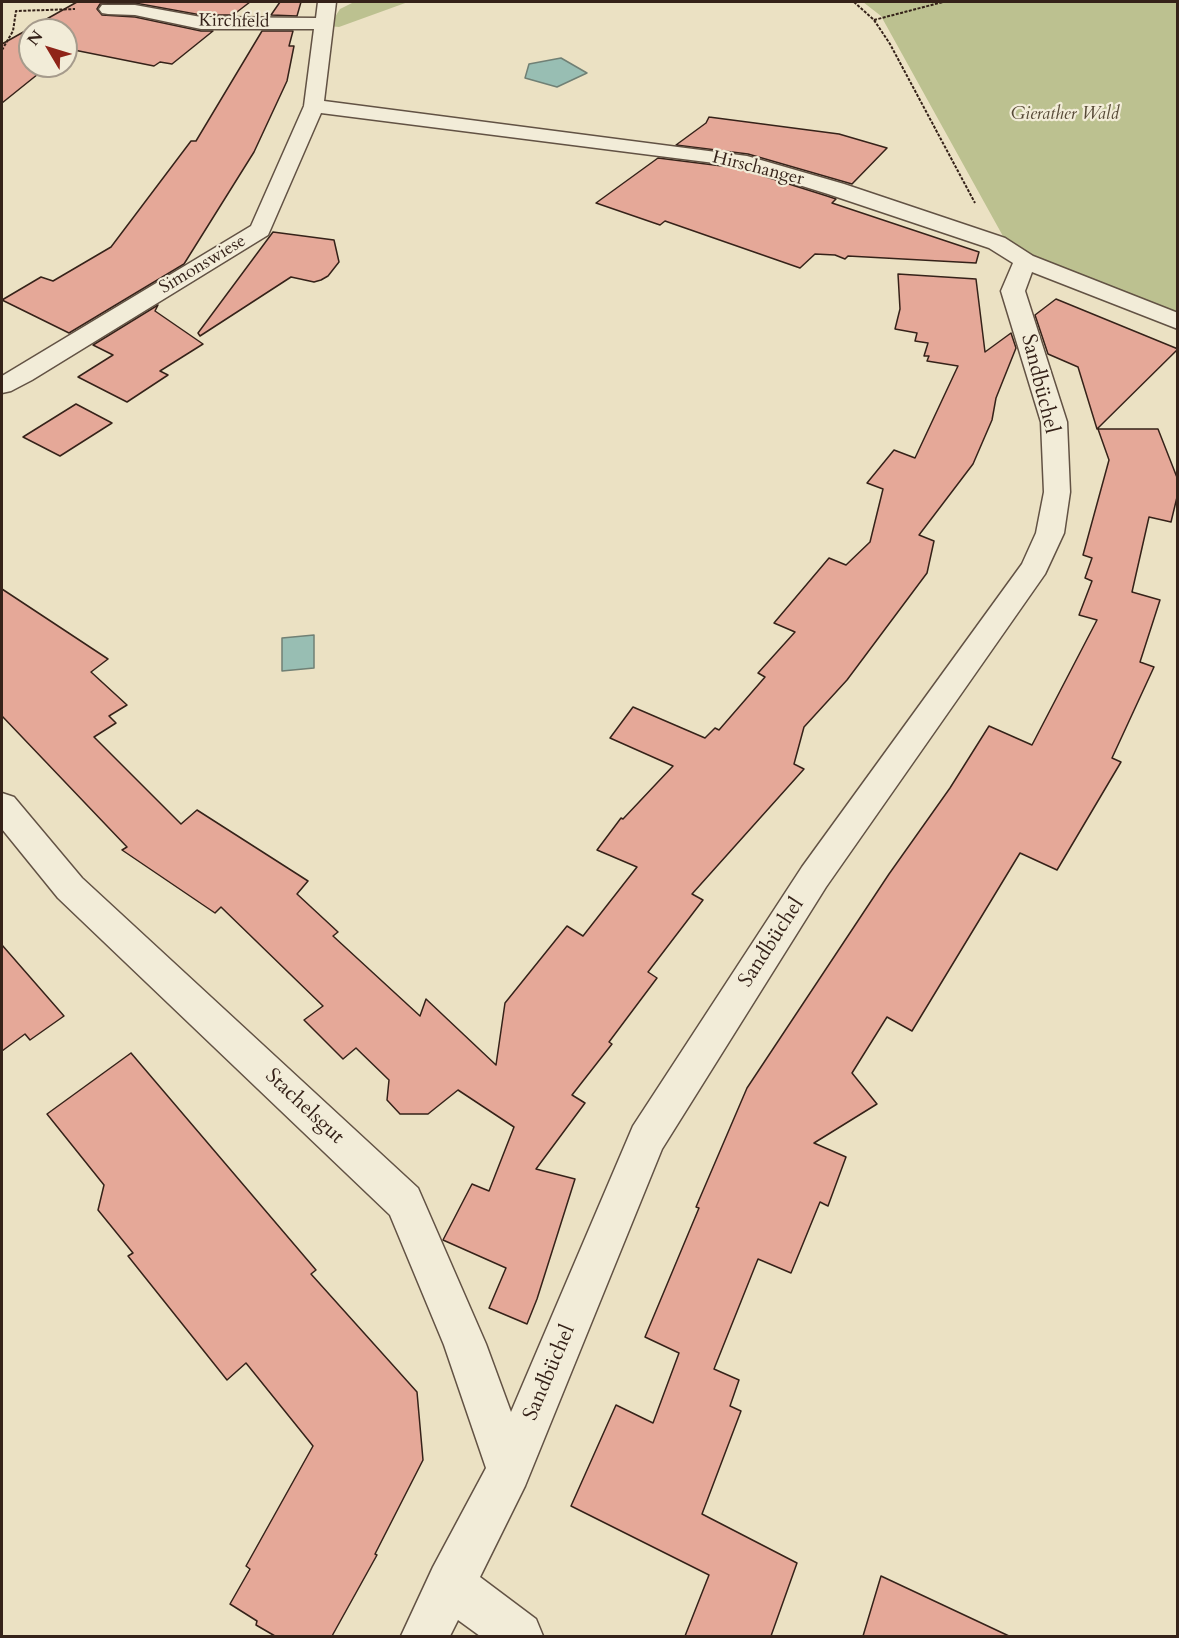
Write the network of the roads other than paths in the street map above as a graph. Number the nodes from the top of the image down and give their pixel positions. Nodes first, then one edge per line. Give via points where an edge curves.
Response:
1 (327, 2) edge
2 (108, 9) road end
3 (325, 24) junction
4 (314, 106) junction
5 (1011, 252) junction
6 (1178, 322) edge
7 (2, 386) edge
8 (2, 806) edge
9 (509, 1470) junction
10 (450, 1584) junction
11 (425, 1636) edge
12 (519, 1636) edge

1 - 3 street, Simonswiese
2 - 3 street, Kirchfeld via 135,10 201,24
3 - 4 street, Simonswiese
4 - 5 street, Hirschanger via 740,160 836,189
4 - 7 street, Simonswiese via 260,230
5 - 6 street, Hirschanger
5 - 9 street, Sandbüchel via 1013,291 1054,422 1057,492 1050,533 1035,567 814,877 647,1139
8 - 9 street, Stachelsgut via 70,888 404,1202 465,1344
9 - 10 street, Sandbüchel
10 - 11 street, Sandbüchel
10 - 12 street

